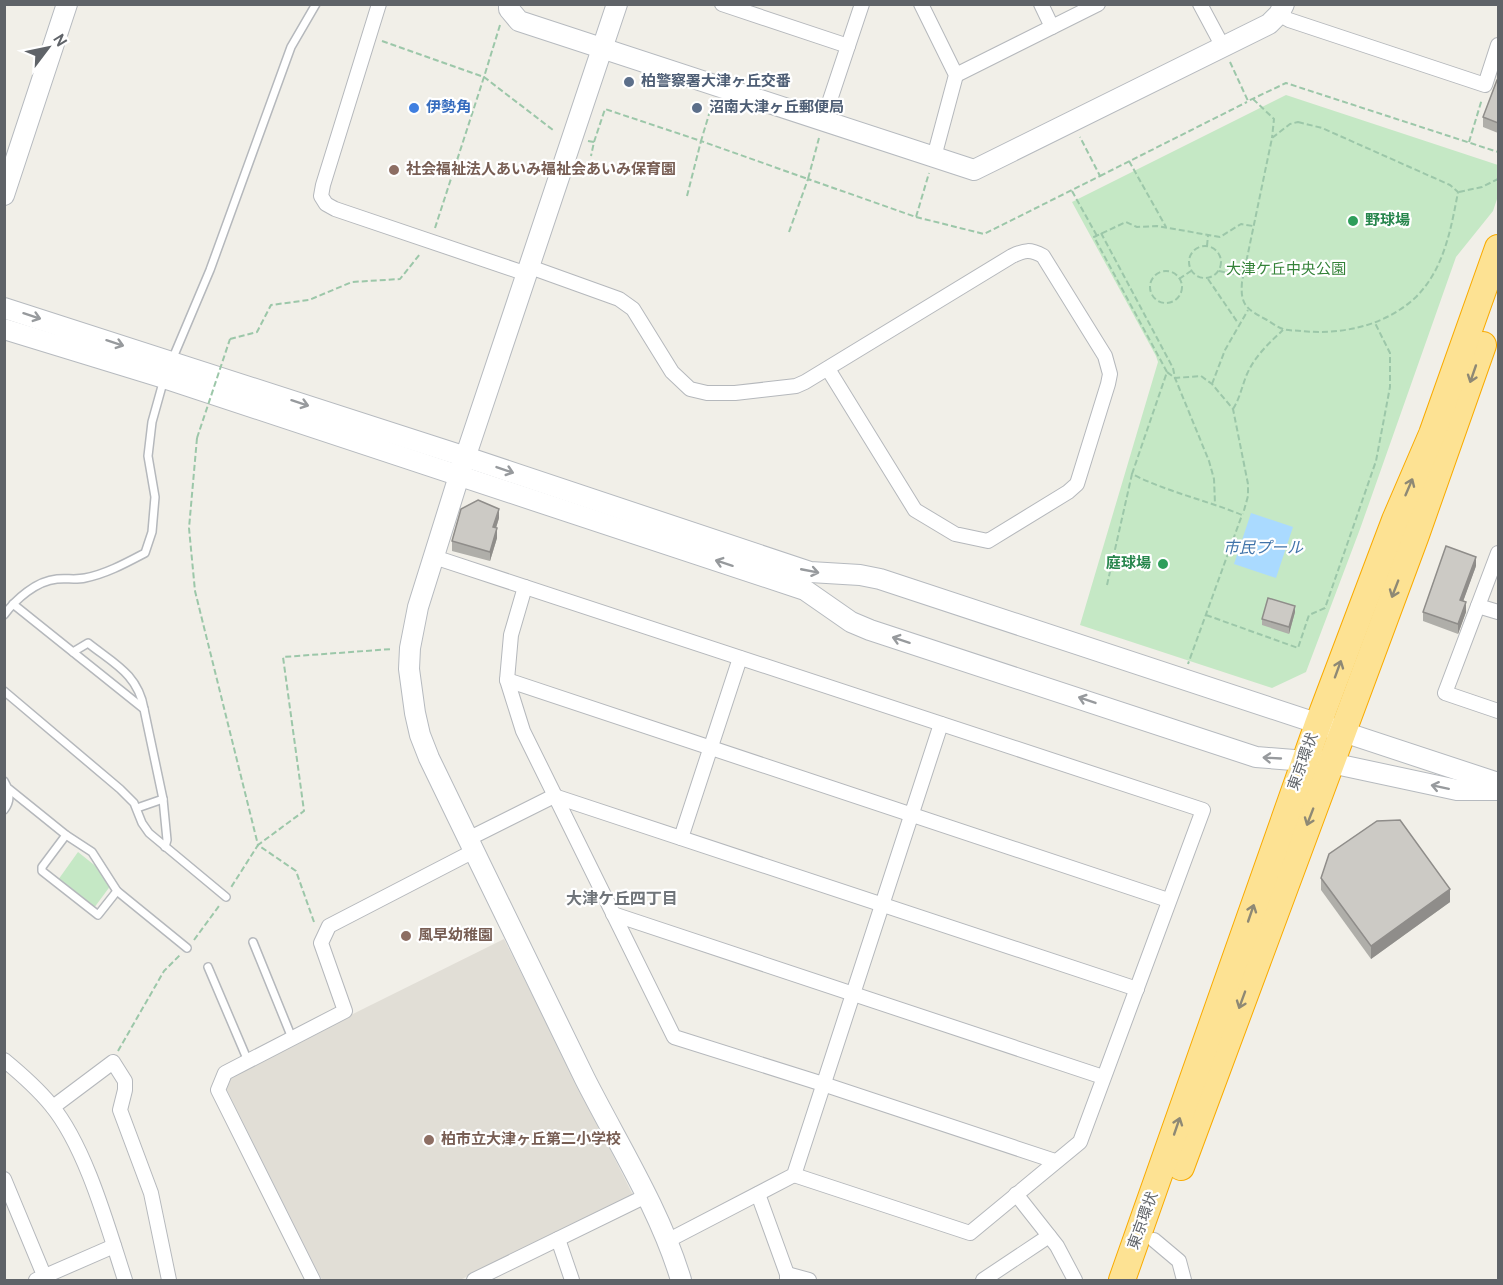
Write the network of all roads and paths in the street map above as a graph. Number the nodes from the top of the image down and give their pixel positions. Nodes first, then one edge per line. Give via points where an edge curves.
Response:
1 (67, 4) edge
2 (316, 4) edge
3 (379, 4) edge
4 (616, 4) edge
5 (722, 4) edge
6 (862, 4) edge
7 (921, 4) edge
8 (1041, 4) edge
9 (1098, 4) edge
10 (1200, 4) edge
11 (509, 7) edge
12 (1281, 9) edge
13 (1052, 27) junction
14 (368, 36) junction
15 (1498, 45) edge
16 (848, 46) junction
17 (1223, 47) junction
18 (602, 48) junction
19 (956, 75) junction
20 (484, 77) junction
21 (1485, 85) junction
22 (718, 86) junction
23 (1253, 99) junction
24 (1248, 101) junction
25 (1072, 120) junction
26 (823, 121) junction
27 (553, 130) dead end
28 (1272, 138) junction
29 (588, 141) dead end
30 (701, 141) junction
31 (594, 142) junction
32 (1469, 142) junction
33 (1498, 152) edge
34 (591, 156) dead end
35 (934, 157) junction
36 (1129, 161) junction
37 (1100, 176) junction
38 (808, 179) junction
39 (1498, 179) edge
40 (1072, 190) junction
41 (1458, 192) junction
42 (4, 195) edge
43 (687, 196) dead end
44 (916, 217) junction
45 (1253, 226) junction
46 (1167, 228) junction
47 (789, 232) dead end
48 (1101, 233) junction
49 (1208, 235) junction
50 (1097, 236) junction
51 (430, 241) junction
52 (1207, 246) junction
53 (1498, 248) edge
54 (529, 270) junction
55 (1191, 271) junction
56 (1218, 272) junction
57 (1243, 276) junction
58 (1179, 279) junction
59 (1208, 279) junction
60 (1498, 299) edge
61 (4, 308) edge
62 (1248, 310) junction
63 (1375, 323) junction
64 (1239, 325) junction
65 (4, 329) edge
66 (1283, 329) junction
67 (828, 369) junction
68 (168, 370) junction
69 (1167, 372) junction
70 (1175, 378) junction
71 (1212, 384) junction
72 (1233, 409) junction
73 (466, 457) junction
74 (1132, 474) junction
75 (459, 476) junction
76 (1215, 504) junction
77 (1242, 515) junction
78 (1498, 552) edge
79 (434, 557) junction
80 (1107, 585) dead end
81 (525, 587) junction
82 (13, 604) junction
83 (1478, 606) junction
84 (1498, 612) edge
85 (4, 615) edge
86 (1206, 615) junction
87 (410, 648) junction
88 (73, 652) junction
89 (740, 658) junction
90 (1188, 665) dead end
91 (507, 680) junction
92 (4, 692) edge
93 (144, 709) junction
94 (1498, 711) edge
95 (941, 724) junction
96 (1318, 724) junction
97 (1342, 732) junction
98 (711, 748) junction
99 (1305, 760) junction
100 (1331, 763) junction
101 (4, 781) edge
102 (1498, 783) edge
103 (9, 789) junction
104 (1498, 790) edge
105 (554, 796) junction
106 (163, 799) junction
107 (138, 808) junction
108 (4, 810) edge
109 (913, 814) junction
110 (66, 835) junction
111 (681, 838) junction
112 (258, 845) junction
113 (471, 845) junction
114 (165, 847) junction
115 (117, 891) junction
116 (226, 897) junction
117 (1168, 900) junction
118 (882, 904) junction
119 (613, 914) junction
120 (316, 927) dead end
121 (253, 942) dead end
122 (187, 948) junction
123 (208, 967) dead end
124 (1137, 988) junction
125 (853, 992) junction
126 (292, 1038) junction
127 (4, 1060) edge
128 (248, 1061) junction
129 (113, 1062) junction
130 (1103, 1077) junction
131 (823, 1084) junction
132 (53, 1107) junction
133 (1055, 1161) junction
134 (794, 1175) junction
135 (4, 1179) edge
136 (758, 1194) junction
137 (1016, 1194) junction
138 (646, 1196) junction
139 (1049, 1236) junction
140 (558, 1239) junction
141 (1154, 1240) junction
142 (667, 1241) junction
143 (114, 1246) junction
144 (787, 1277) edge
145 (42, 1279) edge
146 (125, 1281) edge
147 (170, 1281) edge
148 (313, 1281) edge
149 (474, 1281) edge
150 (572, 1281) edge
151 (681, 1281) edge
152 (809, 1281) edge
153 (983, 1281) edge
154 (1075, 1281) edge
155 (1122, 1281) edge
156 (1139, 1281) edge
157 (1184, 1281) edge

1 - 42 street via 14,154
2 - 68 lane via 291,47 210,270
3 - 14 street
4 - 18 street
5 - 16 street
6 - 16 street
7 - 19 street
8 - 13 street
9 - 13 street
10 - 17 street
11 - 18 street via 519,21
11 - 20 path via 501,20
12 - 17 street via 1269,24
12 - 21 street via 1289,20
13 - 19 street
14 - 20 path
14 - 51 street via 321,196 335,209
15 - 21 street
16 - 26 street
17 - 24 path
17 - 25 street
18 - 22 street
18 - 54 street
19 - 35 street
20 - 27 path
20 - 51 path
21 - 32 path
22 - 26 street
22 - 30 path
23 - 24 path
23 - 28 path via 1274,119
23 - 32 path via 1286,83
24 - 36 path
25 - 35 street via 974,170
25 - 37 path
26 - 35 street
26 - 38 path
28 - 41 path via 1298,122 1322,128
28 - 45 path
29 - 31 path
30 - 31 path via 605,109
30 - 38 path
30 - 43 path
31 - 34 path
32 - 33 path
35 - 44 path
36 - 37 path
36 - 46 path
37 - 40 path
38 - 44 path
38 - 47 path
39 - 41 path
40 - 44 path via 984,234
40 - 50 path
41 - 63 path via 1439,264 1414,298
45 - 49 path via 1241,224 1220,237
45 - 57 path
46 - 48 path via 1137,227 1126,222
46 - 49 path
48 - 50 path
48 - 70 path
49 - 52 path
50 - 69 path via 1094,237
51 - 54 street
51 - 112 path, bridge via 400,279 352,282 309,300 271,305 257,332 230,339 197,438 189,528 195,591
52 - 55 path via 1201,245 1190,253
52 - 56 path via 1214,248 1221,259
96 -> 53 highway, 東京環状 via 1431,434
54 - 67 street via 619,299 633,309 672,372 690,389 735,393 796,386
54 - 73 street
55 - 58 path
55 - 59 path
56 - 57 path
56 - 59 path
57 - 62 path via 1241,297
58 - 58 path via 1180,296 1169,303 1156,301 1149,290 1152,277 1162,270 1175,273
59 - 64 path
60 -> 97 highway, 東京環状
61 -> 68 street
62 - 64 path
62 - 66 path
63 - 66 path via 1343,331
63 - 86 path via 1390,353 1390,387 1376,461 1325,608 1310,615 1298,648
64 - 71 path
65 - 68 street
66 - 72 path via 1254,360
67 - 67 street via 915,510 955,534 988,541 1077,484 1110,374 1105,356 1043,256 1032,250 1012,256
68 -> 73 street
68 - 75 street
68 - 82 lane via 152,422 148,456 154,497 152,532 145,553 83,579 54,579 30,590
69 - 70 path
69 - 74 path
70 - 71 path via 1201,376
70 - 76 path via 1209,461
71 - 72 path
72 - 77 path via 1248,484
73 - 75 street
73 -> 96 street via 810,572 880,579
74 - 76 path
74 - 80 path
75 - 79 street
99 -> 75 street via 1256,757 870,630 851,622 805,590
76 - 77 path
77 - 86 path
78 - 83 street
79 - 81 street
79 - 87 street
81 - 89 street
81 - 91 street via 511,635
82 - 85 lane
82 - 88 lane
83 - 84 street
83 - 94 street via 1445,693
86 - 90 path
87 - 112 path via 283,657 304,811
87 - 113 street via 411,689 420,735
88 - 93 lane
88 - 93 lane via 88,643 131,677
89 - 95 street
89 - 98 street
91 - 98 street
91 - 105 street via 523,731
92 - 107 lane
93 - 106 lane
95 - 109 street
95 - 117 street via 1203,810
96 - 97 street
96 - 99 highway, 東京環状
97 - 100 highway, 東京環状
97 - 102 street
98 - 109 street
98 - 111 street
99 - 100 street
155 -> 99 highway, 東京環状
104 -> 100 street via 1457,790
100 -> 141 highway, 東京環状
101 - 103 lane
103 - 108 lane via 9,803
103 - 110 lane
105 - 111 street
105 - 113 street
105 - 119 street
106 - 107 lane
106 - 114 lane
107 - 114 lane via 142,823
109 - 117 street
109 - 118 street
110 - 115 lane via 92,852
110 - 115 lane via 42,871 98,915
111 - 118 street
112 - 116 path
112 - 120 path via 296,871
113 - 126 street via 329,926 321,943 345,1011
113 - 138 street
114 - 116 lane
115 - 122 lane
116 - 122 path
117 - 124 street
118 - 124 street
118 - 125 street
119 - 125 street
119 - 131 street via 674,1037
121 - 126 lane
122 - 129 path via 164,971
123 - 128 lane
124 - 130 street
125 - 130 street
125 - 131 street
126 - 128 street
127 - 132 street
128 - 148 street via 225,1073 218,1090
129 - 132 street
129 - 147 street via 125,1081 120,1110 151,1193
130 - 133 street via 1080,1142
131 - 133 street
131 - 134 street
132 - 143 street via 84,1163
133 - 137 street
134 - 136 street
134 - 137 street via 970,1233
135 - 145 street
136 - 142 street
136 - 144 street
137 - 139 street
138 - 140 street
138 - 142 street
139 - 153 street
139 - 154 street
140 - 149 street
140 - 150 street
141 - 156 highway, 東京環状
141 - 157 street via 1179,1260
142 - 151 street
143 - 145 street
143 - 146 street
144 - 152 street

